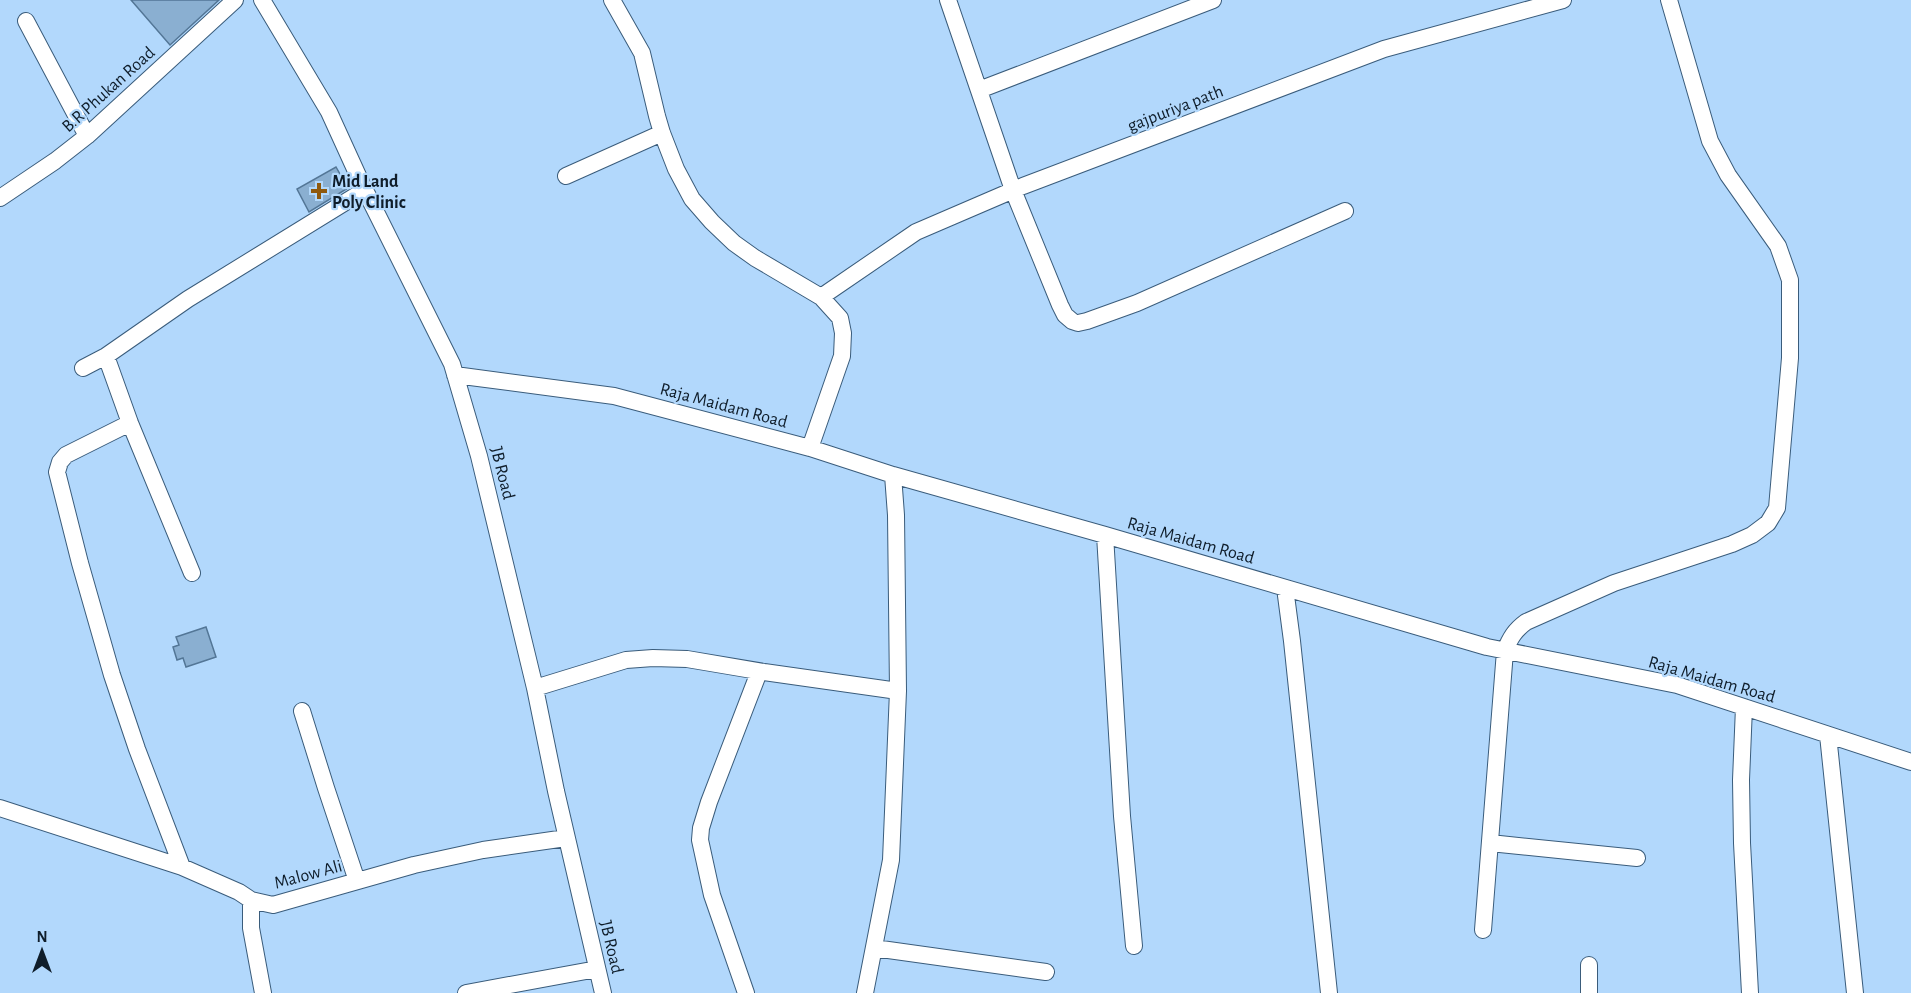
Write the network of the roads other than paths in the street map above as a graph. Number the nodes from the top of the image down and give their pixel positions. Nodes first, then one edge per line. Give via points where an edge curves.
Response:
1 (235, 0) edge
2 (262, 0) edge
3 (612, 0) edge
4 (948, 0) edge
5 (1213, 0) edge
6 (1563, 0) edge
7 (1669, 0) edge
8 (26, 21) dead end
9 (979, 90) junction
10 (662, 133) junction
11 (87, 136) junction
12 (566, 176) dead end
13 (365, 190) junction
14 (1013, 190) junction
15 (0, 198) edge
16 (1345, 211) dead end
17 (820, 297) junction
18 (106, 356) junction
19 (83, 368) dead end
20 (455, 375) junction
21 (130, 423) junction
22 (810, 448) junction
23 (893, 475) junction
24 (1106, 535) junction
25 (192, 573) dead end
26 (1285, 588) junction
27 (1505, 651) junction
28 (759, 672) junction
29 (535, 688) junction
30 (897, 692) junction
31 (1744, 707) junction
32 (302, 711) dead end
33 (1828, 735) junction
34 (1911, 762) edge
35 (0, 808) edge
36 (566, 838) junction
37 (1490, 843) junction
38 (1637, 858) dead end
39 (182, 867) junction
40 (357, 881) junction
41 (251, 900) junction
42 (1483, 930) dead end
43 (1134, 946) dead end
44 (874, 948) junction
45 (1589, 965) dead end
46 (597, 969) junction
47 (1046, 972) dead end
48 (263, 993) edge
49 (466, 993) edge
50 (603, 993) edge
51 (746, 993) edge
52 (865, 993) edge
53 (1329, 993) edge
54 (1589, 993) edge
55 (1750, 993) edge
56 (1855, 993) edge

1 - 11 street, B.R Phukan Road
2 - 13 street, JB Road via 329,111
3 - 10 street via 642,53
4 - 9 street
5 - 9 street
6 - 14 street, gajpuriya path via 1384,49
7 - 27 street via 1710,141 1728,176 1778,246 1790,280 1790,358 1777,508 1768,523 1752,536 1614,583 1526,622 1510,637
8 - 11 street
9 - 14 street
10 - 12 street
10 - 17 street via 692,200 712,222 755,258
11 - 15 street, B.R Phukan Road
13 - 18 street via 189,299
13 - 20 street, JB Road
14 - 16 street via 1060,305 1065,315 1078,323 1137,303
14 - 17 street, gajpuriya path via 916,232
17 - 22 street via 840,318 842,356
18 - 19 street
18 - 21 street
20 - 22 street, Raja Maidam Road via 614,396
20 - 29 street, JB Road via 479,456
21 - 25 street
21 - 39 street via 66,454 57,472 112,675
22 - 23 street, Raja Maidam Road
23 - 24 street, Raja Maidam Road
23 - 30 street
24 - 26 street, Raja Maidam Road
24 - 43 street via 1122,816
26 - 27 street, Raja Maidam Road
26 - 53 street
27 - 31 street, Raja Maidam Road via 1677,685
27 - 37 street
28 - 29 street via 687,659 653,658 626,660
28 - 30 street
28 - 51 street via 709,802 700,840 712,895
29 - 36 street, JB Road
30 - 44 street via 891,860
31 - 33 street, Raja Maidam Road
31 - 55 street via 1742,843
32 - 40 street
33 - 34 street, Raja Maidam Road
33 - 56 street
35 - 39 street, Malow Ali
36 - 40 street, Malow Ali via 471,853
36 - 46 street, JB Road
37 - 38 street
37 - 42 street
39 - 41 street, Malow Ali
40 - 41 street, Malow Ali via 273,905
41 - 48 street via 251,928
44 - 47 street
44 - 52 street
45 - 54 street
46 - 49 street
46 - 50 street, JB Road

